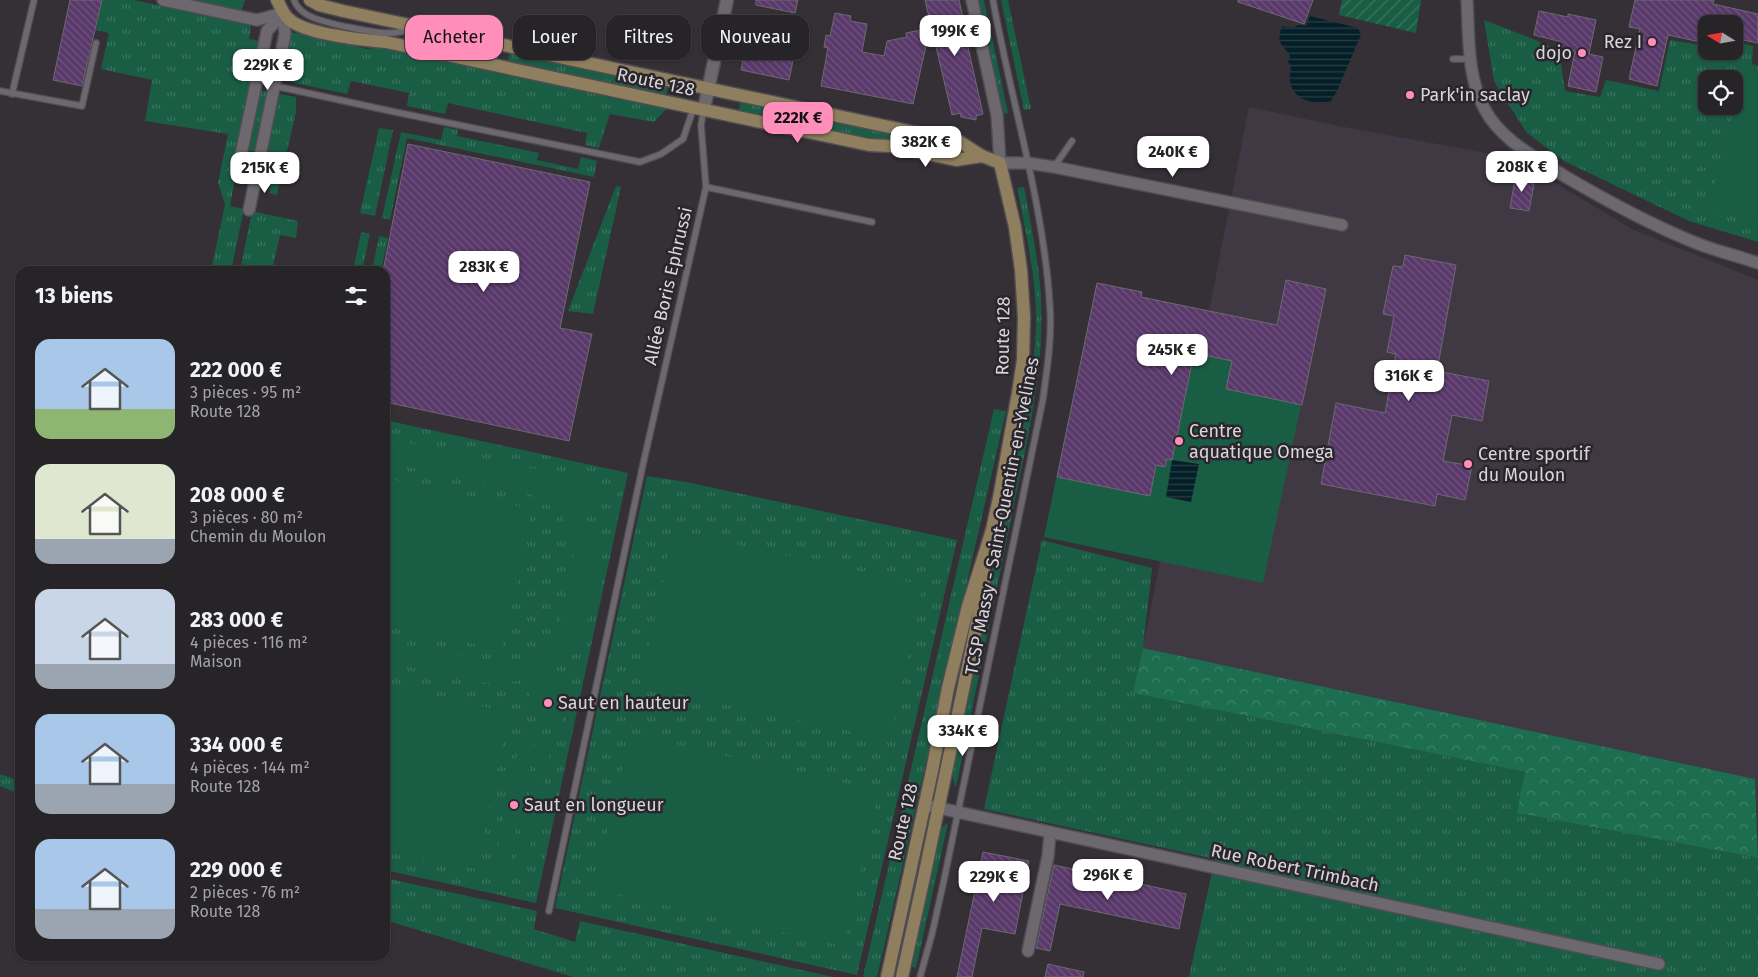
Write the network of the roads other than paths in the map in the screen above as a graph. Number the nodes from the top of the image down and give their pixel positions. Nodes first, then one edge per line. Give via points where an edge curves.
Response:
1 (34, 0) edge
2 (165, 0) edge
3 (277, 0) edge
4 (310, 0) edge
5 (727, 0) edge
6 (972, 0) edge
7 (993, 0) edge
8 (1467, 0) edge
9 (294, 2) edge
10 (283, 13) junction
11 (405, 24) edge
12 (405, 31) edge
13 (96, 43) dead end
14 (503, 45) edge
15 (1470, 59) junction
16 (1453, 60) dead end
17 (256, 81) junction
18 (275, 86) junction
19 (708, 88) junction
20 (0, 91) edge
21 (12, 94) junction
22 (699, 108) junction
23 (1072, 141) dead end
24 (982, 156) junction
25 (1000, 162) junction
26 (1027, 163) junction
27 (1054, 167) junction
28 (256, 173) junction
29 (706, 187) junction
30 (249, 210) dead end
31 (872, 222) dead end
32 (1342, 226) dead end
33 (1758, 263) edge
34 (992, 530) junction
35 (924, 805) junction
36 (939, 808) junction
37 (958, 812) junction
38 (1050, 833) junction
39 (549, 912) dead end
40 (1028, 951) dead end
41 (1658, 964) dead end
42 (887, 977) edge
43 (902, 977) edge
44 (920, 977) edge

1 - 21 lane
2 - 10 street via 257,20
3 - 10 main road
4 - 11 main road, Route 128 via 319,5
5 - 19 street
6 - 25 street via 997,115
7 - 26 lane, TCSP Massy - Saint-Quentin-en-Yvelines
8 - 15 street
9 - 10 lane
9 - 12 lane via 307,15 318,20 392,33
10 - 17 street via 267,31
10 - 18 street via 285,34
10 - 22 main road, Route 128 via 306,28
13 - 21 lane via 82,106
14 - 19 main road, Route 128
15 - 16 lane
15 - 33 street via 1474,84 1484,109 1522,150 1638,218 1698,244
17 - 18 street
17 - 28 street via 238,169
18 - 22 lane via 640,162 662,154 683,139
18 - 28 street
19 - 22 street
19 - 24 main road, Route 128 via 960,142
20 - 21 lane
22 - 24 main road, Route 128 via 869,145 890,146 956,160
22 - 29 lane, Allée Boris Ephrussi
23 - 27 lane
24 - 25 main road, Route 128
25 - 26 street
25 - 34 main road, Route 128 via 1015,227 1024,317 1023,360
26 - 27 street
26 - 37 lane, TCSP Massy - Saint-Quentin-en-Yvelines via 1045,254 1050,309 1049,350 1043,399
27 - 32 street
28 - 30 street
29 - 31 lane
29 - 39 lane, Allée Boris Ephrussi via 642,469
34 - 35 main road, Route 128 via 968,606
34 - 36 main road, Route 128 via 977,623
35 - 36 street, Rue Robert Trimbach
35 - 42 main road, Route 128
36 - 37 street, Rue Robert Trimbach
36 - 43 main road, Route 128
37 - 38 street, Rue Robert Trimbach
37 - 44 lane, TCSP Massy - Saint-Quentin-en-Yvelines
38 - 40 street
38 - 41 street, Rue Robert Trimbach

